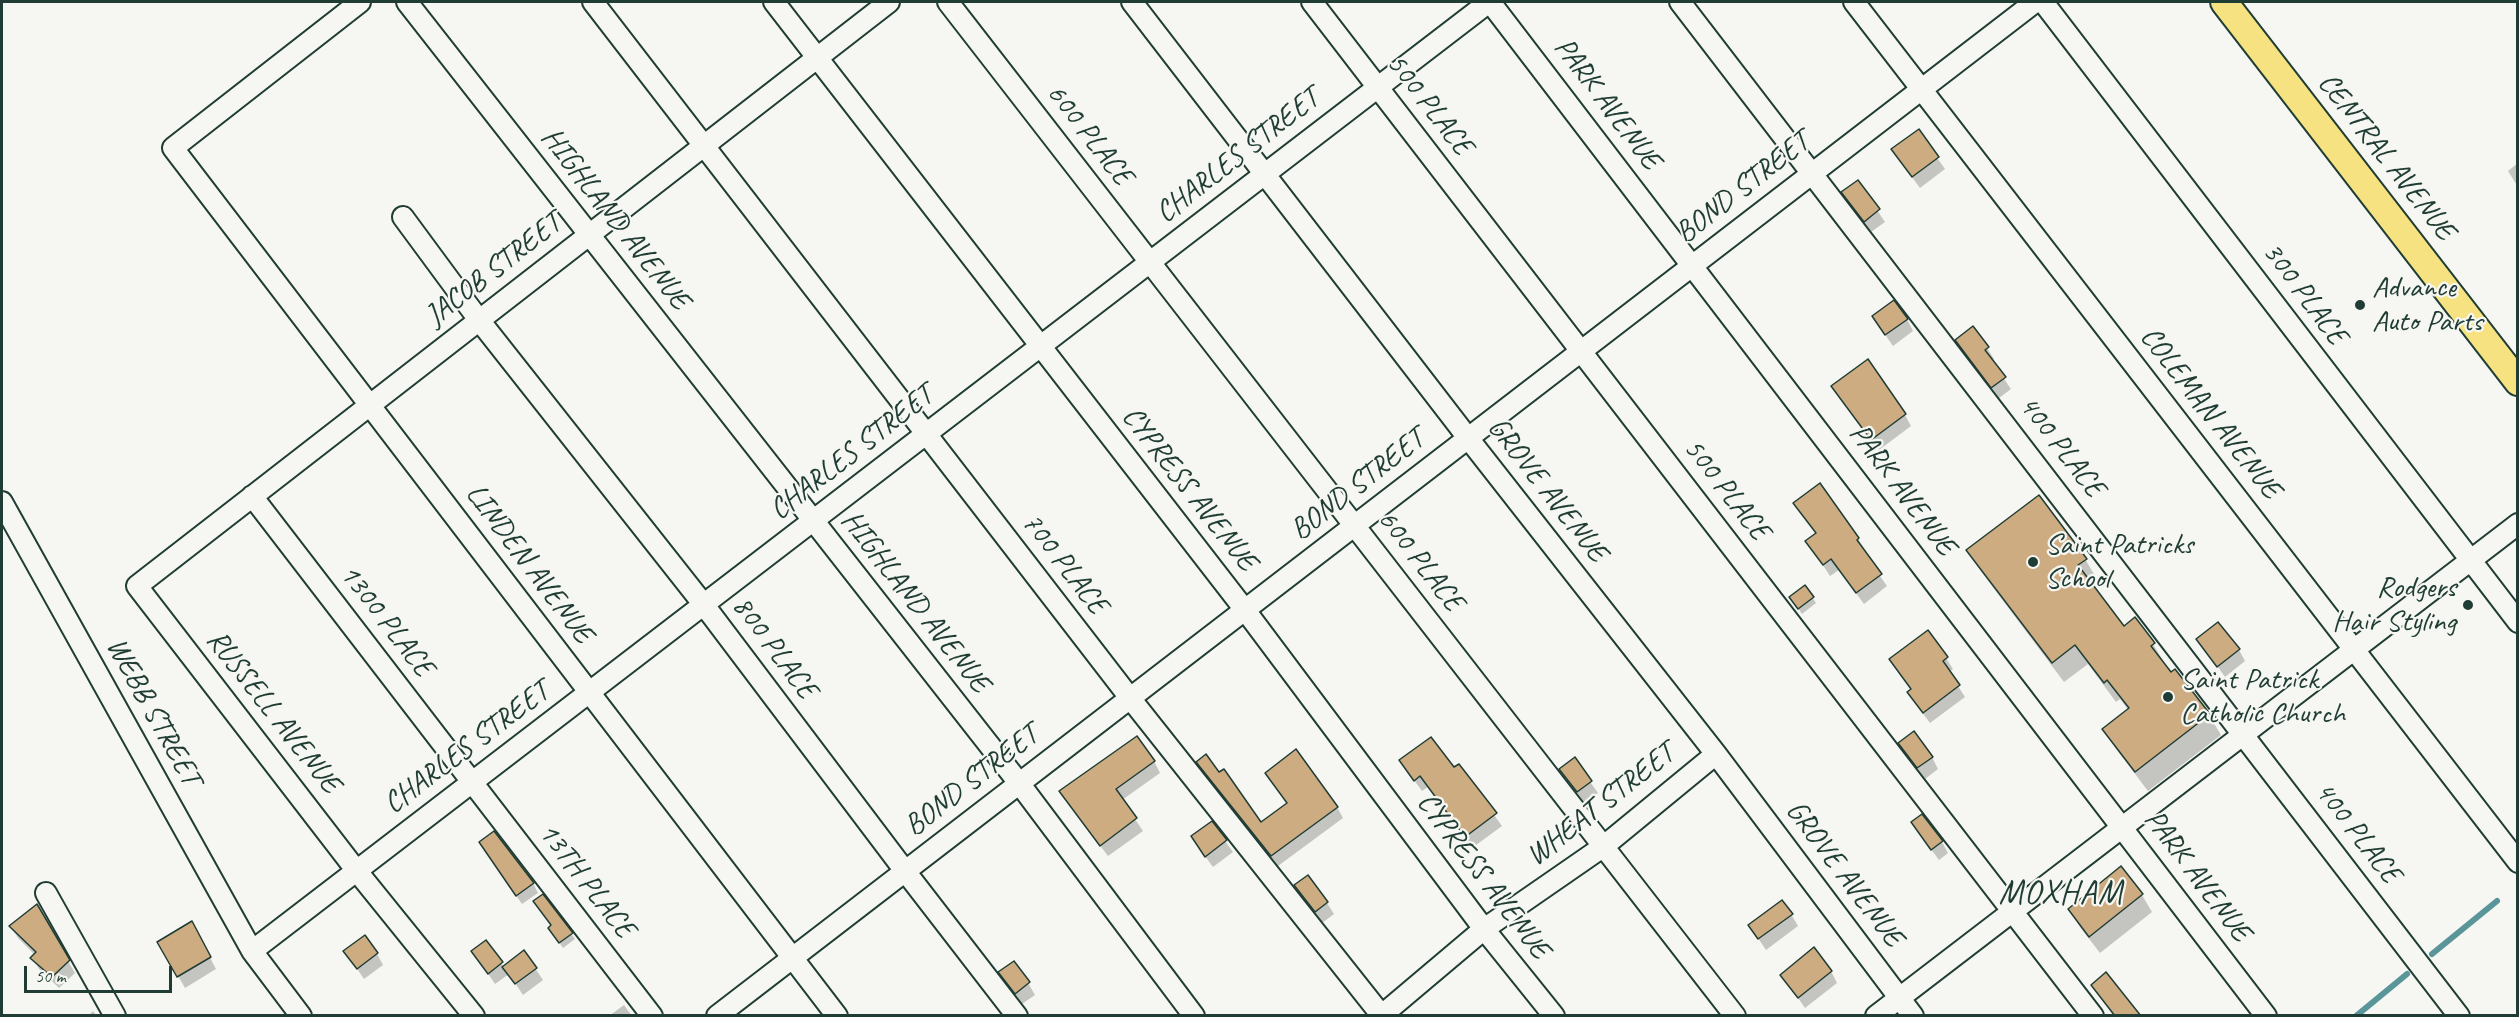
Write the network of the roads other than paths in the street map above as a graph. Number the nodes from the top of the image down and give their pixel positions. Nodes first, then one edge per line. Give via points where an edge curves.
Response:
1 (360, 2) edge
2 (407, 2) edge
3 (592, 2) edge
4 (774, 2) edge
5 (889, 2) edge
6 (948, 2) edge
7 (1132, 2) edge
8 (1312, 2) edge
9 (1490, 2) edge
10 (1680, 2) edge
11 (1854, 2) edge
12 (2035, 2) edge
13 (2043, 2) edge
14 (2224, 2) edge
15 (817, 57) junction
16 (1377, 87) junction
17 (1921, 89) junction
18 (703, 146) junction
19 (1812, 173) junction
20 (1264, 174) junction
21 (403, 217) dead end
22 (589, 234) junction
23 (1150, 262) junction
24 (1692, 265) junction
25 (479, 320) junction
26 (1040, 346) junction
27 (1581, 351) junction
28 (2517, 382) edge
29 (370, 405) junction
30 (926, 434) junction
31 (1468, 438) junction
32 (252, 496) junction
33 (2, 502) edge
34 (813, 520) junction
35 (2517, 524) edge
36 (1354, 525) junction
37 (2470, 560) junction
38 (137, 586) joint
39 (704, 605) junction
40 (1245, 610) junction
41 (2517, 622) edge
42 (2354, 649) junction
43 (590, 692) junction
44 (1130, 698) junction
45 (2243, 734) junction
46 (1716, 754) junction
47 (472, 782) junction
48 (1018, 783) junction
49 (2122, 827) junction
50 (1604, 846) junction
51 (2517, 862) edge
52 (356, 870) junction
53 (905, 871) junction
54 (46, 893) dead end
55 (2013, 911) junction
56 (1484, 929) junction
57 (252, 951) junction
58 (792, 957) junction
59 (1899, 998) junction
60 (1382, 1015) edge
61 (115, 1016) edge
62 (301, 1016) edge
63 (474, 1016) edge
64 (652, 1016) edge
65 (717, 1016) edge
66 (837, 1016) edge
67 (1017, 1016) edge
68 (1194, 1016) edge
69 (1554, 1016) edge
70 (1735, 1016) edge
71 (1876, 1016) edge
72 (1913, 1016) edge
73 (2093, 1016) edge
74 (2266, 1016) edge
75 (2459, 1016) edge

1 - 29 street, LINDEN AVENUE via 173,148
2 - 22 street, HIGHLAND AVENUE
3 - 18 street, 700 PLACE
4 - 15 street, CYPRESS AVENUE
5 - 15 street, JACOB STREET
6 - 23 street, 600 PLACE
7 - 20 street, GROVE AVENUE
8 - 16 street, 500 PLACE
9 - 16 street, CHARLES STREET
9 - 24 street, PARK AVENUE
10 - 19 street, 400 PLACE
11 - 17 street, COLEMAN AVENUE
12 - 17 street, BOND STREET
13 - 37 street, 300 PLACE
14 - 28 main road, CENTRAL AVENUE
15 - 18 street, JACOB STREET
15 - 26 street, CYPRESS AVENUE
16 - 20 street, CHARLES STREET
16 - 27 street, 500 PLACE
17 - 19 street, BOND STREET
17 - 42 street, COLEMAN AVENUE
18 - 22 street, JACOB STREET
18 - 30 street, 700 PLACE
19 - 24 street, BOND STREET
19 - 45 street, 400 PLACE
20 - 23 street, CHARLES STREET
20 - 31 street, GROVE AVENUE
21 - 25 street, 800 PLACE
22 - 25 street, JACOB STREET
22 - 34 street, HIGHLAND AVENUE
23 - 26 street, CHARLES STREET
23 - 36 street, 600 PLACE
24 - 27 street, BOND STREET
24 - 49 street, PARK AVENUE
25 - 29 street, JACOB STREET
25 - 39 street, 800 PLACE
26 - 30 street, CHARLES STREET
26 - 40 street, CYPRESS AVENUE
27 - 31 street, BOND STREET
27 - 55 street, 500 PLACE
29 - 32 street, JACOB STREET
29 - 43 street, LINDEN AVENUE
30 - 34 street, CHARLES STREET
30 - 44 street, 700 PLACE
31 - 36 street, BOND STREET
31 - 46 street, GROVE AVENUE
32 - 38 street, JACOB STREET
32 - 47 street, 1300 PLACE
33 - 57 street, WEBB STREET
34 - 39 street, CHARLES STREET
34 - 48 street, HIGHLAND AVENUE
35 - 37 street
36 - 40 street, BOND STREET
36 - 50 street, 600 PLACE
37 - 41 street, 300 PLACE
37 - 42 street
38 - 52 street, RUSSELL AVENUE
39 - 43 street, CHARLES STREET
39 - 53 street, 800 PLACE
40 - 44 street, BOND STREET
40 - 56 street, CYPRESS AVENUE
42 - 45 street
42 - 51 street, COLEMAN AVENUE
43 - 47 street, CHARLES STREET
43 - 58 street, LINDEN AVENUE
44 - 48 street, BOND STREET
44 - 60 street, 700 PLACE
45 - 49 street
45 - 75 street, 400 PLACE
46 - 50 street, WHEAT STREET
46 - 59 street, GROVE AVENUE
47 - 52 street, CHARLES STREET
47 - 64 street, 13TH PLACE
48 - 53 street, BOND STREET
48 - 68 street, HIGHLAND AVENUE
49 - 55 street
49 - 74 street, PARK AVENUE
50 - 56 street, WHEAT STREET
50 - 70 street, 600 PLACE
52 - 57 street, CHARLES STREET
52 - 63 street, RUSSELL AVENUE
53 - 58 street, BOND STREET
53 - 67 street, 800 PLACE
54 - 61 street
55 - 59 street
55 - 73 street, 500 PLACE
56 - 60 street, WHEAT STREET
56 - 69 street, CYPRESS AVENUE
57 - 62 street, WEBB STREET
58 - 65 street, BOND STREET
58 - 66 street, LINDEN AVENUE
59 - 71 street
59 - 72 street, GROVE AVENUE

